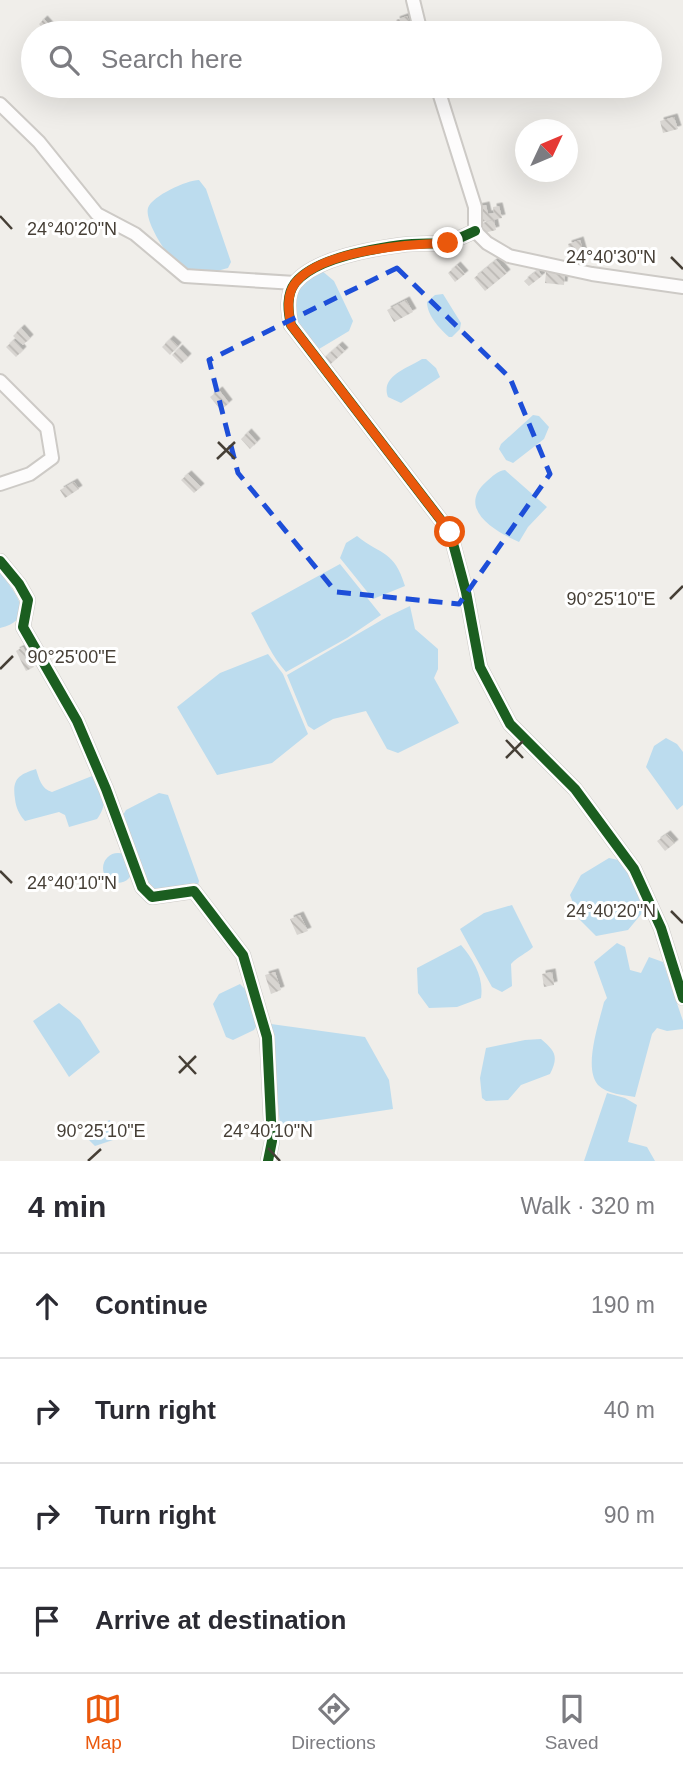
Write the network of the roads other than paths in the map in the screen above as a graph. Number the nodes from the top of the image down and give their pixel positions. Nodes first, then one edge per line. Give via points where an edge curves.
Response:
1 (414, 0) edge
2 (418, 21) edge
3 (441, 98) edge
4 (0, 104) edge
5 (475, 231) junction
6 (296, 283) junction
7 (683, 287) edge
8 (0, 381) edge
9 (0, 484) edge
10 (0, 561) edge
11 (683, 998) edge
12 (268, 1161) edge

1 - 2 street
3 - 5 street via 475,207
4 - 6 street via 39,142 97,214 135,234 186,276
5 - 6 street via 448,243 402,244 339,258
5 - 7 street via 509,256
6 - 11 street via 289,295 291,325 450,532 480,667 510,724 575,789 634,869 661,928
8 - 9 street via 47,428 52,458 30,474
10 - 12 street via 28,600 23,627 77,721 142,887 152,897 194,891 243,955 267,1037 272,1141

